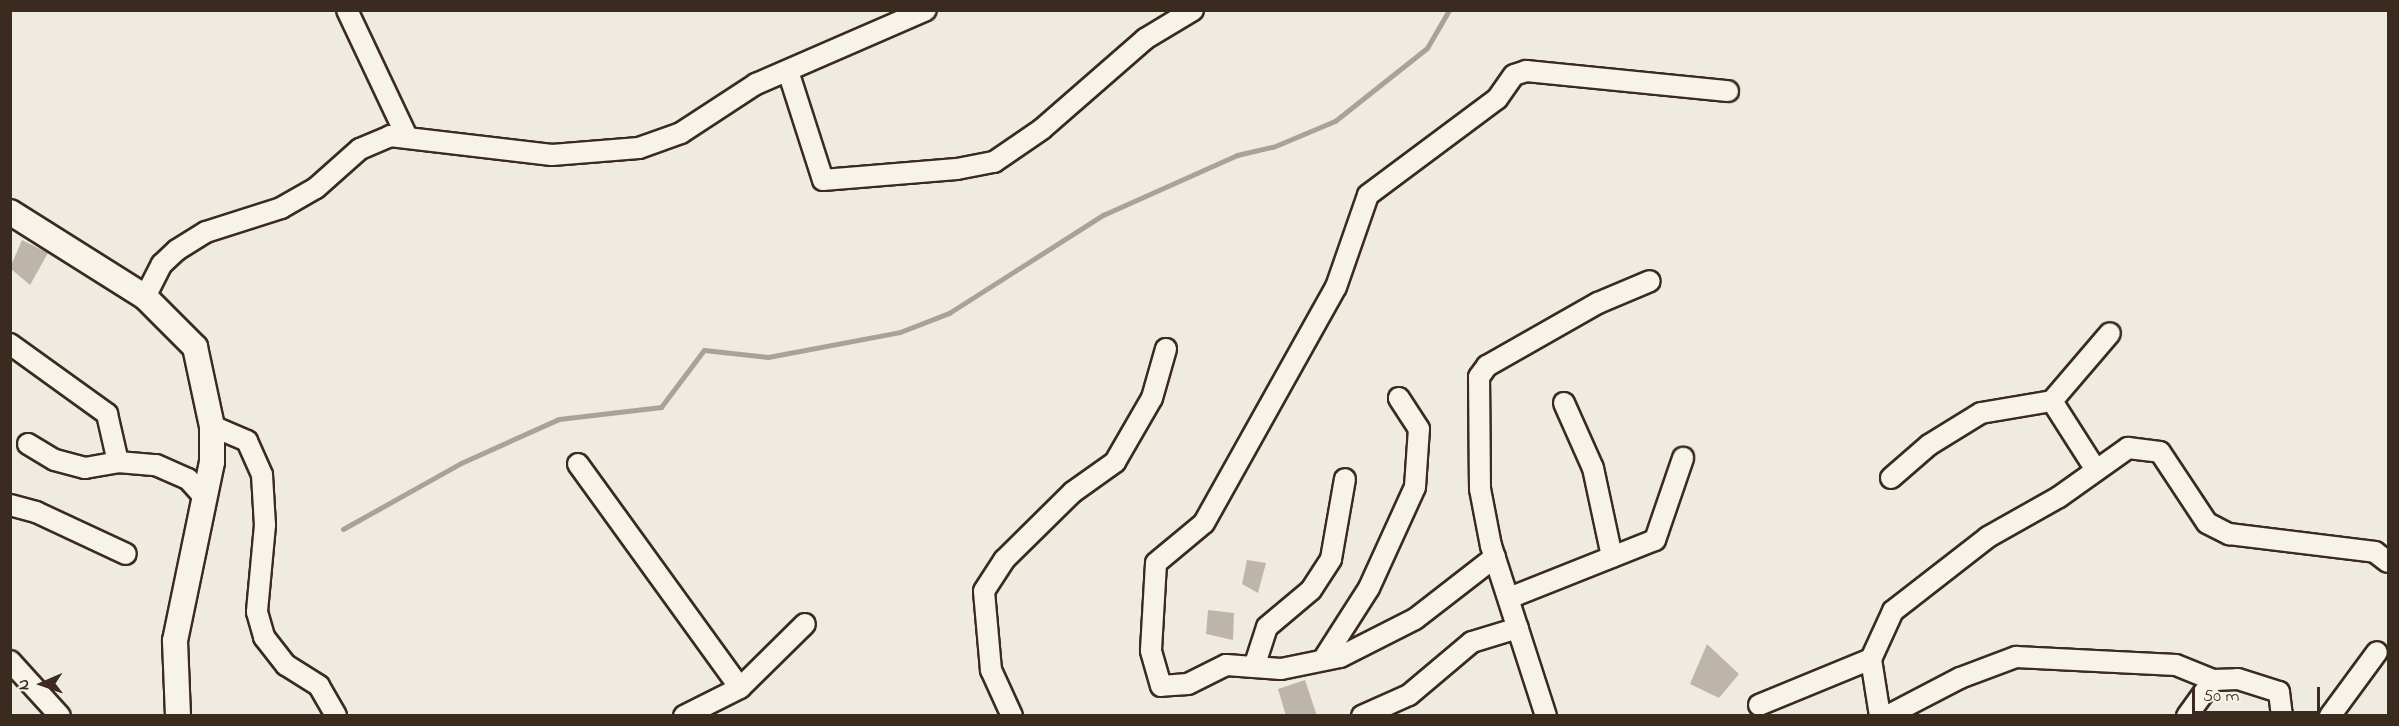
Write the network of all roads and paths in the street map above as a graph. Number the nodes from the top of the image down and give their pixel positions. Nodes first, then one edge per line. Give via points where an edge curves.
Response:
1 (347, 10) edge
2 (926, 10) edge
3 (1193, 10) edge
4 (788, 71) junction
5 (1728, 91) dead end
6 (407, 137) junction
7 (10, 212) edge
8 (1650, 281) dead end
9 (145, 297) junction
10 (2110, 333) dead end
11 (10, 344) edge
12 (1166, 349) dead end
13 (1399, 398) dead end
14 (2052, 400) junction
15 (1564, 403) dead end
16 (212, 426) junction
17 (28, 444) dead end
18 (1683, 458) dead end
19 (118, 462) junction
20 (578, 464) dead end
21 (2094, 467) junction
22 (1891, 478) dead end
23 (1345, 479) dead end
24 (205, 498) junction
25 (10, 506) edge
26 (126, 554) dead end
27 (1495, 557) junction
28 (1612, 557) junction
29 (2388, 562) edge
30 (1509, 598) junction
31 (806, 624) dead end
32 (1518, 628) junction
33 (2377, 652) dead end
34 (1871, 659) junction
35 (1323, 660) junction
36 (10, 661) edge
37 (1254, 667) junction
38 (2213, 680) junction
39 (740, 688) junction
40 (1759, 705) dead end
41 (2189, 715) edge
42 (60, 716) edge
43 (178, 716) edge
44 (336, 716) edge
45 (684, 716) edge
46 (1012, 716) edge
47 (1362, 716) edge
48 (1546, 716) edge
49 (1880, 716) edge
50 (1887, 716) edge
51 (2282, 716) edge
52 (2330, 716) edge

1 - 6 street
2 - 4 street
3 - 4 street via 1144,39 1042,129 994,162 957,169 823,180
4 - 6 street via 756,84 681,133 639,148 552,155
5 - 37 street via 1526,71 1514,75 1497,99 1368,195 1336,287 1215,504 1204,523 1156,563 1151,650 1161,686 1188,684 1226,665
6 - 9 street via 390,136 360,149 316,188 281,208 206,232 162,264
7 - 9 main road
8 - 27 street via 1598,303 1487,366 1479,377 1480,489
9 - 16 main road via 195,347
10 - 14 street
11 - 19 street via 107,414
12 - 46 street via 1152,398 1115,462 1073,492 1004,560 984,591 991,670
13 - 35 street via 1419,429 1415,488 1369,588
14 - 21 street
14 - 22 street via 1981,413 1929,446
15 - 28 street via 1593,468
16 - 24 main road
16 - 44 street via 247,441 262,474 265,525 257,612 264,637 286,665 319,686
17 - 19 street via 55,460 85,468
18 - 28 street via 1655,540
19 - 24 street via 156,465 188,479
20 - 39 street
21 - 29 street via 2127,448 2160,452 2206,524 2229,534 2375,552
21 - 34 street via 2059,497 1988,537 1893,611
23 - 37 street via 1331,559 1311,590 1267,627
24 - 43 main road via 175,641
25 - 26 street via 36,512
27 - 30 street
27 - 35 street via 1415,619
28 - 30 street
30 - 32 street
31 - 39 street
32 - 47 street via 1472,642 1409,695
32 - 48 street
33 - 52 street
34 - 40 street
34 - 49 street
35 - 37 street via 1281,669
36 - 42 street
38 - 41 street
38 - 50 street via 2176,665 2016,657 1960,678
38 - 51 street via 2238,679 2279,692
39 - 45 street

